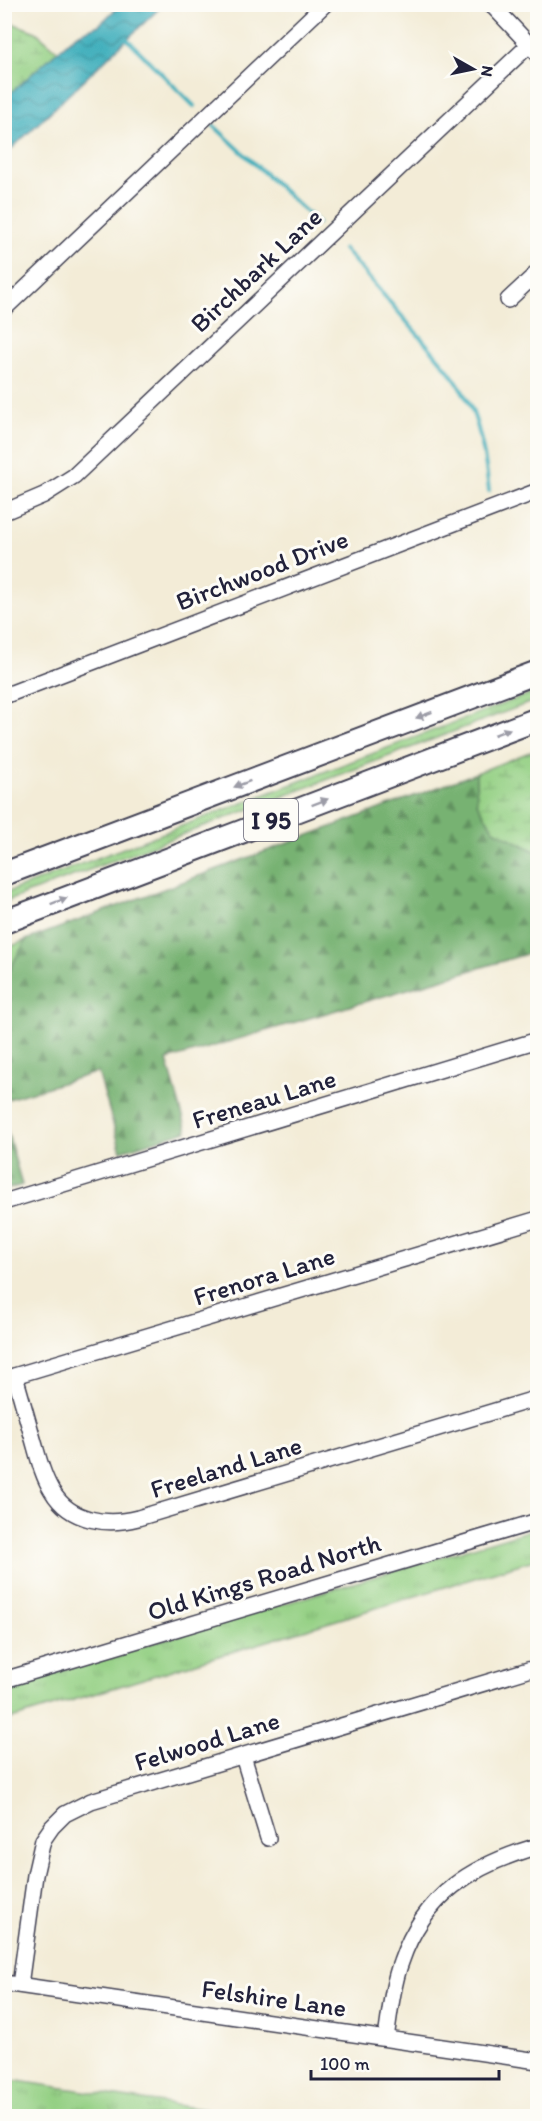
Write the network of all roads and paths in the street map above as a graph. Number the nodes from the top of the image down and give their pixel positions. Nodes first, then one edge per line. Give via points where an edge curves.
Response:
1 (325, 4) edge
2 (492, 4) edge
3 (533, 49) edge
4 (537, 272) edge
5 (508, 300) dead end
6 (4, 309) edge
7 (537, 491) edge
8 (4, 512) edge
9 (537, 672) edge
10 (4, 696) edge
11 (537, 719) edge
12 (4, 874) edge
13 (4, 922) edge
14 (537, 1040) edge
15 (4, 1202) edge
16 (537, 1219) edge
17 (10, 1378) edge
18 (537, 1398) edge
19 (537, 1521) edge
20 (537, 1667) edge
21 (4, 1680) edge
22 (243, 1756) junction
23 (268, 1838) dead end
24 (537, 1846) edge
25 (12, 1984) edge
26 (386, 2038) junction
27 (537, 2061) edge

1 - 6 street
2 - 3 street
3 - 8 street, Birchbark Lane via 74,476 44,495
4 - 5 street
7 - 10 street, Birchwood Drive
9 -> 12 highway, I 95
13 -> 11 highway, I 95
14 - 15 street, Freneau Lane
16 - 17 street, Frenora Lane
17 - 18 street, Freeland Lane via 51,1490 78,1514 105,1523 138,1518
19 - 21 street, Old Kings Road North
20 - 22 street, Felwood Lane
22 - 23 street
22 - 25 street, Felwood Lane via 91,1801 57,1821 44,1840 38,1861
24 - 26 street via 500,1857 470,1873 427,1912 400,1963
25 - 26 street, Felshire Lane
26 - 27 street, Felshire Lane

